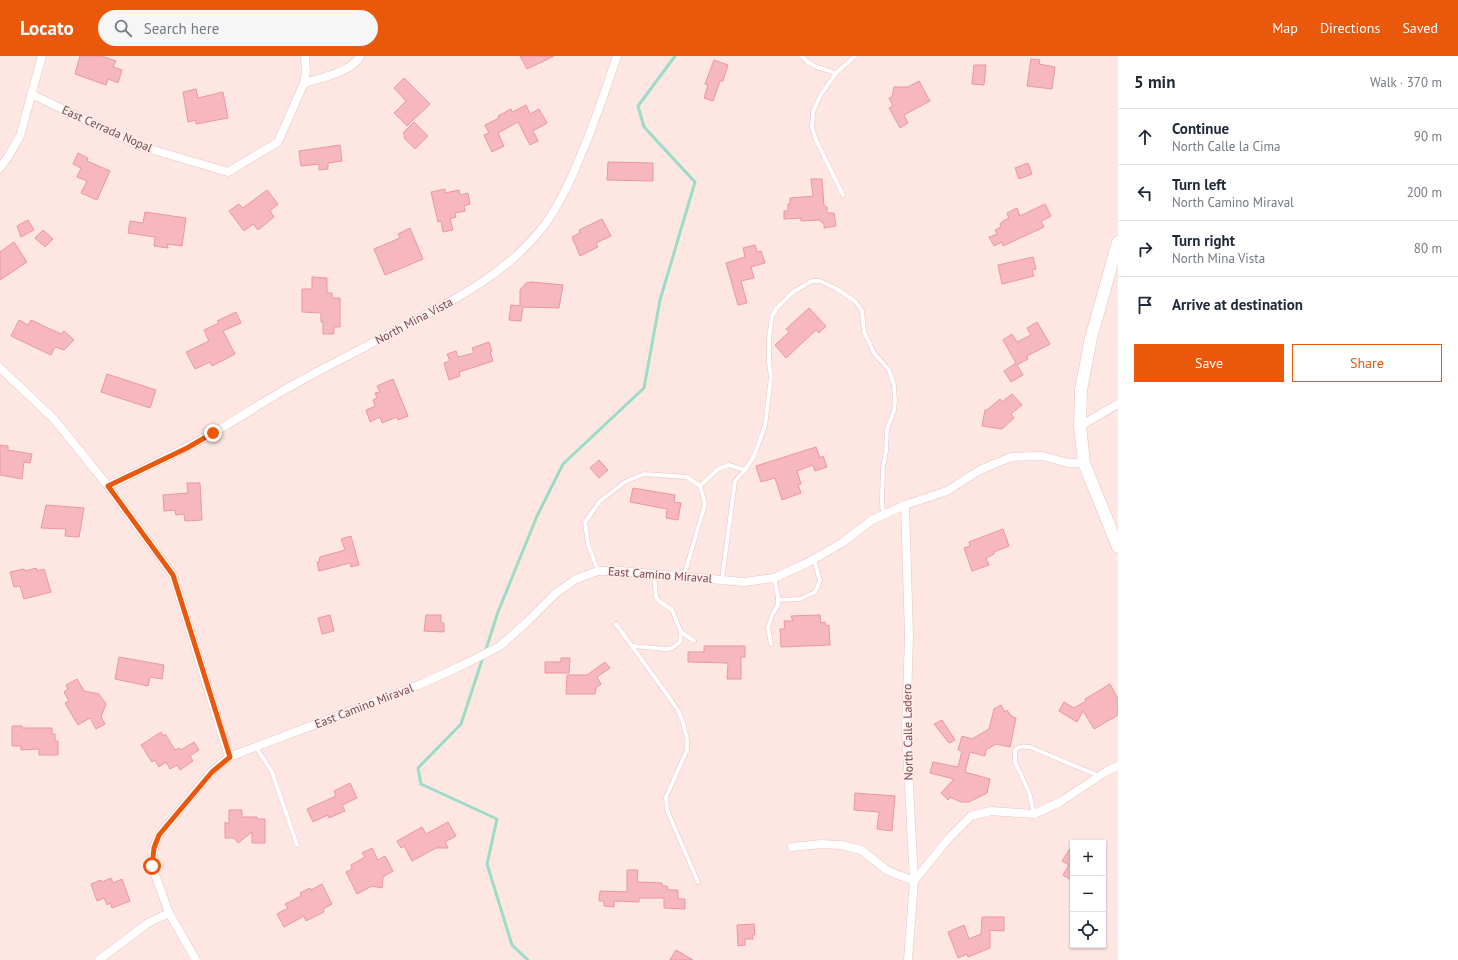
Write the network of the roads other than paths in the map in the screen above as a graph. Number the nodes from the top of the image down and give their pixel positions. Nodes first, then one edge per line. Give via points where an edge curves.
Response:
1 (42, 56) edge
2 (305, 56) edge
3 (360, 56) edge
4 (617, 56) edge
5 (802, 56) edge
6 (855, 56) edge
7 (836, 73) junction
8 (304, 83) junction
9 (31, 94) junction
10 (0, 168) edge
11 (843, 196) dead end
12 (1118, 242) edge
13 (0, 368) edge
14 (1118, 404) edge
15 (1080, 426) junction
16 (1084, 463) junction
17 (745, 470) junction
18 (108, 486) junction
19 (700, 486) junction
20 (905, 505) junction
21 (883, 515) junction
22 (1118, 547) edge
23 (814, 559) junction
24 (598, 571) junction
25 (654, 574) junction
26 (684, 576) junction
27 (774, 578) junction
28 (722, 580) junction
29 (778, 600) junction
30 (616, 624) dead end
31 (681, 632) junction
32 (694, 641) dead end
33 (771, 644) dead end
34 (632, 646) junction
35 (256, 747) junction
36 (230, 757) junction
37 (1118, 766) edge
38 (1099, 776) junction
39 (1034, 814) junction
40 (298, 845) dead end
41 (792, 847) dead end
42 (914, 881) junction
43 (698, 882) dead end
44 (169, 914) junction
45 (99, 960) edge
46 (196, 960) edge
47 (908, 960) edge

1 - 9 street
2 - 8 street, East Cerrada Nopal
3 - 8 street via 344,70
4 - 18 street, North Mina Vista via 572,179 546,223 503,266 484,282 452,301 290,386 187,448
5 - 7 lane via 812,65
6 - 7 lane
7 - 11 lane via 820,96 813,112 812,127
8 - 9 street, East Cerrada Nopal via 278,142 228,172 140,146
9 - 10 street via 20,136
12 - 15 main road via 1091,338 1081,390
13 - 18 street via 54,419
14 - 15 street
15 - 16 main road
16 - 20 street, East Camino Miraval via 1068,463 1042,456 1011,457 980,470 947,491
16 - 22 main road
17 - 19 lane via 729,465 718,469
17 - 21 lane via 756,451 765,426 772,378 769,362 772,317 776,309 793,292 812,281 820,281 856,302 862,311 864,332 894,384 894,411 887,429 883,467
17 - 28 lane via 736,481
18 - 36 street via 173,575
19 - 24 lane via 687,477 644,474 625,482 600,501 585,522 588,544
19 - 26 lane via 705,504
20 - 21 street, East Camino Miraval
20 - 42 street, North Calle Ladero via 910,636 906,729
21 - 23 street, East Camino Miraval
23 - 27 street, East Camino Miraval
23 - 29 lane via 820,581 815,592 800,599
24 - 25 street, East Camino Miraval
24 - 35 street, East Camino Miraval via 576,579 556,593 500,646 419,685
25 - 26 street, East Camino Miraval
25 - 31 lane via 656,597 672,610
26 - 28 street, East Camino Miraval
27 - 28 street, East Camino Miraval via 744,582
27 - 29 lane
29 - 33 lane via 768,628
30 - 34 lane
31 - 32 lane
31 - 34 lane via 680,642 672,648
34 - 43 lane via 679,712 683,723 687,750 666,797 666,810
35 - 36 street, East Camino Miraval
35 - 40 lane via 272,772
36 - 44 street via 207,778 159,835 154,848 152,866
37 - 38 street
38 - 39 street via 1060,802
38 - 39 lane via 1030,747 1018,747 1015,750 1015,762 1029,792
39 - 42 street via 991,811 971,816 949,838
41 - 42 street via 821,844 854,848 861,850 888,871
42 - 47 street, North Calle Ladero
44 - 45 street via 148,923
44 - 46 street

